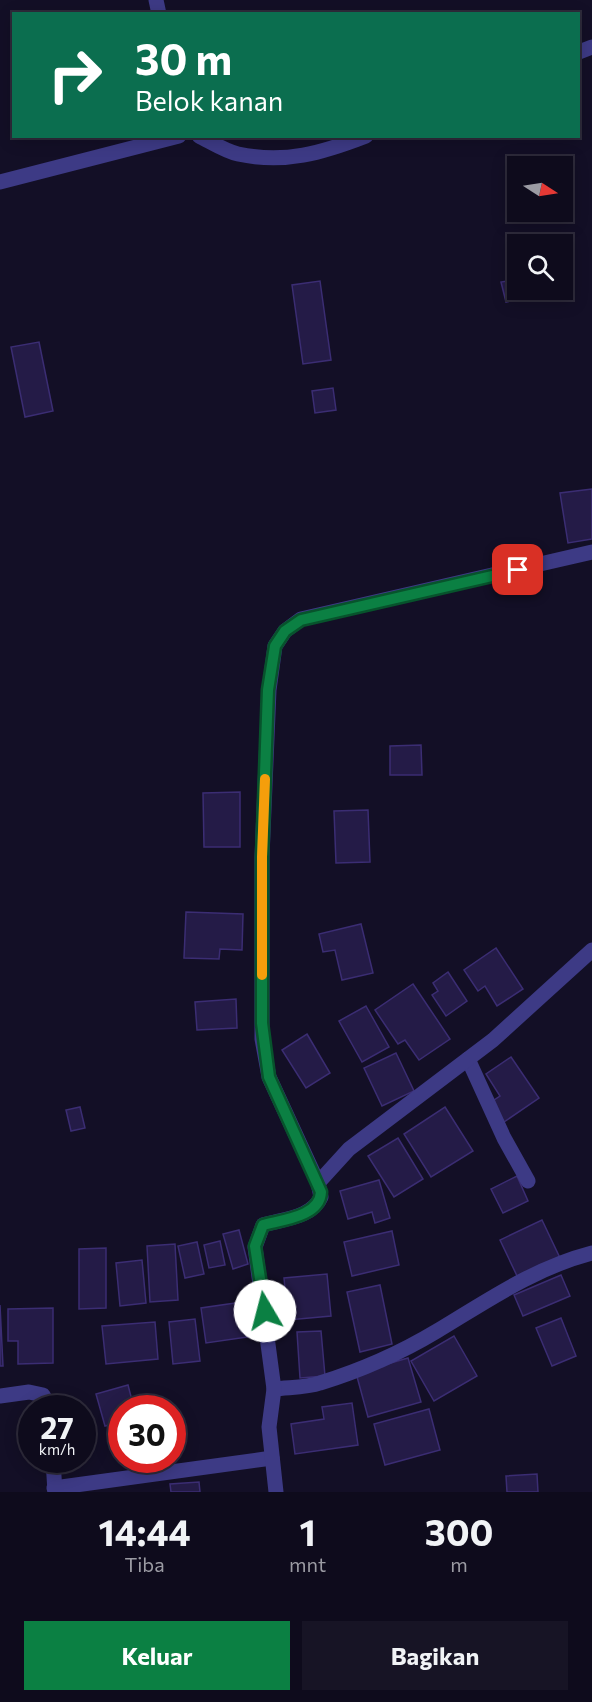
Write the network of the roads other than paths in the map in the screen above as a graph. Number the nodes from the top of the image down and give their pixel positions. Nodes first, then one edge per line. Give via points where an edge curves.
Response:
1 (171, 138) edge
2 (203, 138) edge
3 (361, 138) edge
4 (0, 182) edge
5 (592, 552) edge
6 (592, 950) edge
7 (468, 1059) junction
8 (528, 1181) dead end
9 (318, 1183) junction
10 (592, 1253) edge
11 (274, 1389) junction
12 (43, 1395) edge
13 (0, 1396) edge
14 (272, 1458) junction
15 (54, 1473) edge
16 (55, 1490) edge
17 (276, 1492) edge

1 - 4 street
2 - 3 street via 236,154 285,159 333,149
5 - 9 street via 301,620 285,631 275,646 268,690 262,857 262,1039 269,1077
6 - 7 street
7 - 8 street
7 - 9 street via 349,1149
9 - 11 street via 321,1197 313,1208 263,1225 255,1246
10 - 11 street via 566,1260 496,1293 435,1332 369,1363 318,1384
11 - 14 street via 269,1427
12 - 13 street via 29,1392
14 - 16 street
14 - 17 street
15 - 16 street

